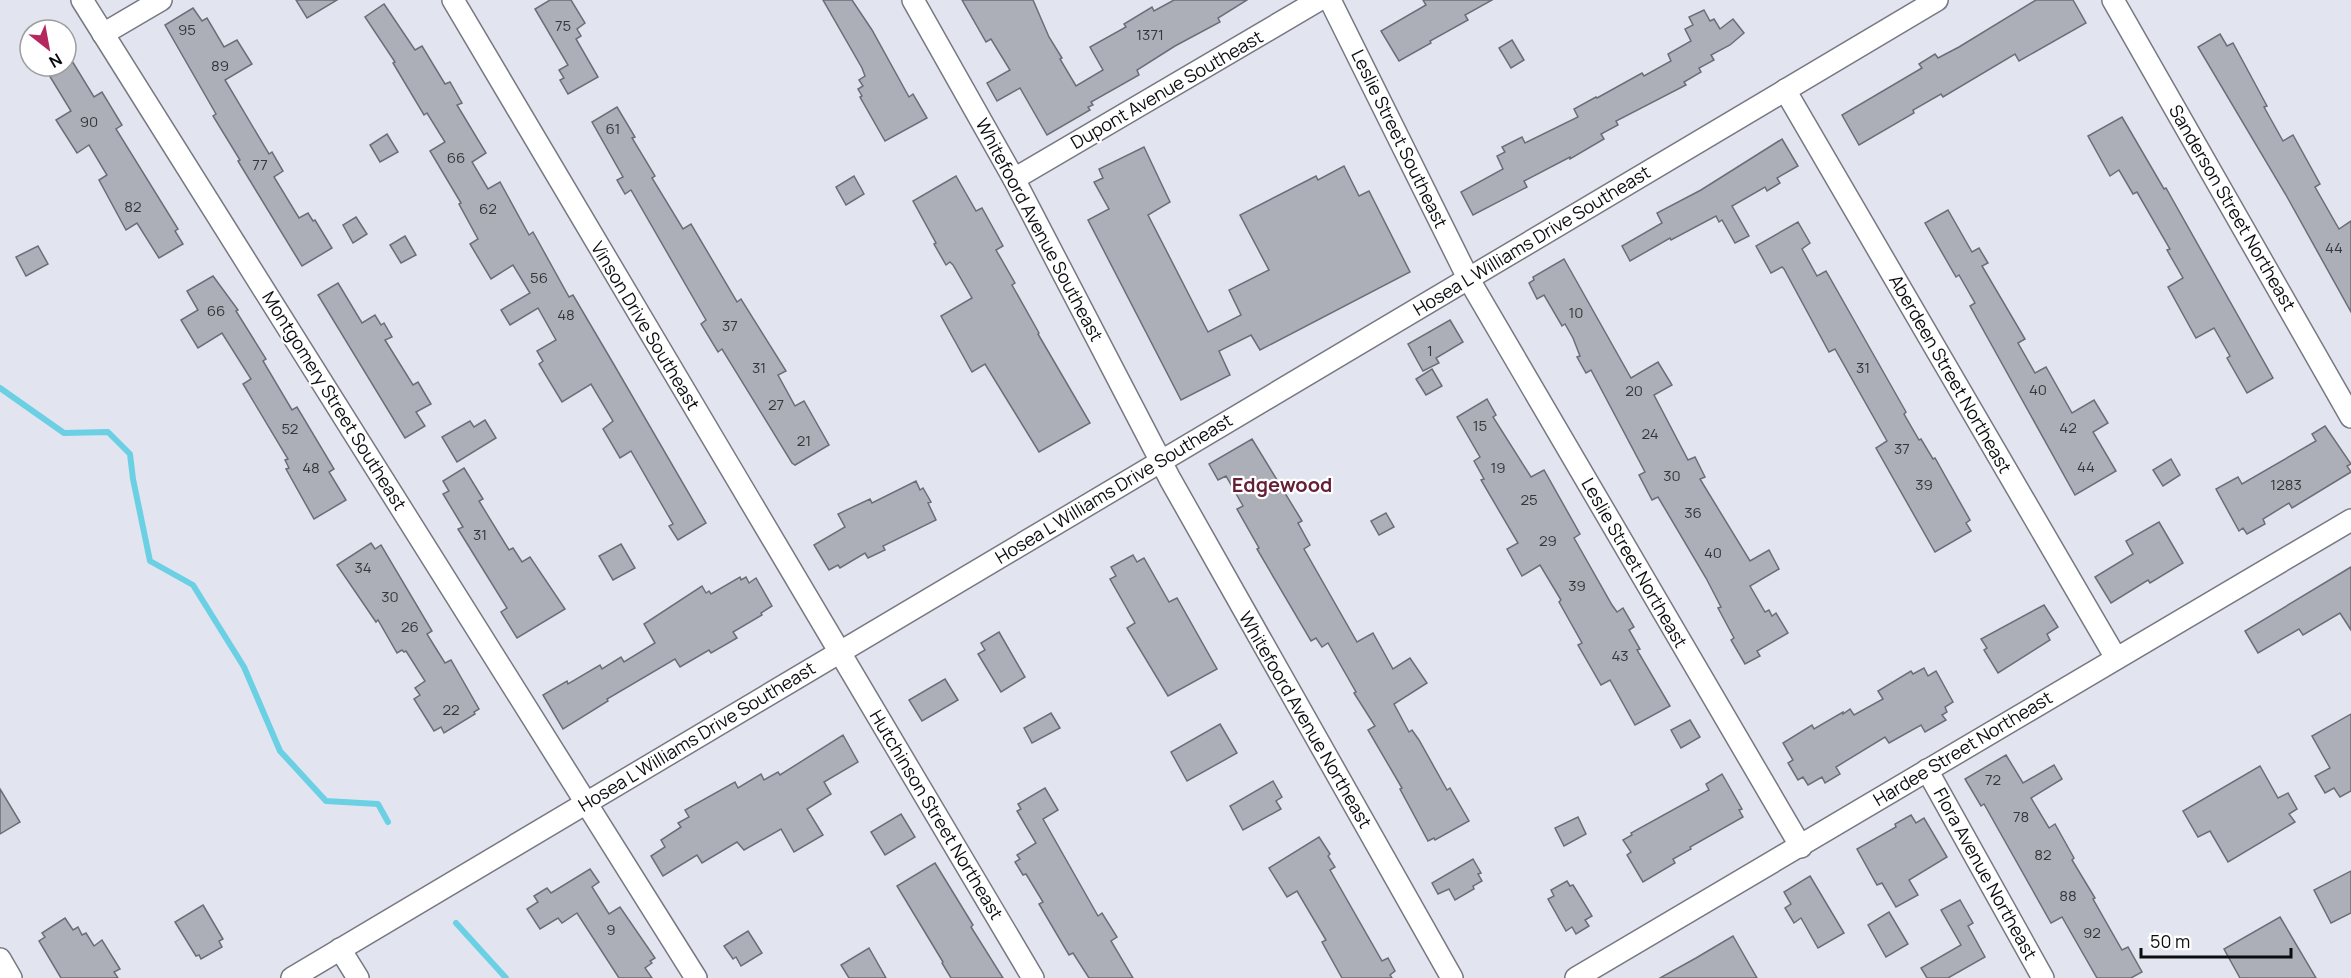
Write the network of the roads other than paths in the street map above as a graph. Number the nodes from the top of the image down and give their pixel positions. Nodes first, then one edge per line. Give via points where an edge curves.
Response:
1 (82, 0) edge
2 (161, 0) edge
3 (453, 0) edge
4 (913, 0) edge
5 (1319, 0) edge
6 (1330, 0) edge
7 (1937, 0) edge
8 (2112, 0) edge
9 (103, 34) junction
10 (1785, 90) junction
11 (1014, 179) junction
12 (1468, 279) junction
13 (2351, 417) edge
14 (1160, 462) junction
15 (2351, 520) edge
16 (838, 653) junction
17 (2116, 658) junction
18 (1927, 770) junction
19 (587, 802) junction
20 (1801, 847) junction
21 (340, 949) junction
22 (0, 959) edge
23 (11, 978) edge
24 (292, 978) edge
25 (358, 978) edge
26 (696, 978) edge
27 (1033, 978) edge
28 (1452, 978) edge
29 (1576, 978) edge
30 (2043, 978) edge

1 - 9 street, Montgomery Street Southeast
2 - 9 street
3 - 16 street, Vinson Drive Southeast
4 - 11 street, Whitefoord Avenue Southeast
5 - 11 street, Dupont Avenue Southeast
6 - 12 street, Leslie Street Southeast
7 - 10 street, Hosea L Williams Drive Southeast
8 - 13 street, Sanderson Street Northeast
9 - 19 street, Montgomery Street Southeast
10 - 12 street, Hosea L Williams Drive Southeast
10 - 17 street, Aberdeen Street Northeast
11 - 14 street, Whitefoord Avenue Southeast
12 - 14 street, Hosea L Williams Drive Southeast
12 - 20 street, Leslie Street Northeast
14 - 16 street, Hosea L Williams Drive Southeast
14 - 28 street, Whitefoord Avenue Northeast
15 - 17 street, Hardee Street Northeast
16 - 19 street, Hosea L Williams Drive Southeast
16 - 27 street, Hutchinson Street Northeast
17 - 18 street, Hardee Street Northeast
18 - 20 street, Hardee Street Northeast
18 - 30 street, Flora Avenue Northeast
19 - 21 street, Hosea L Williams Drive Southeast
19 - 26 street, Montgomery Street Southeast
20 - 29 street, Hardee Street Northeast
21 - 24 street, Hosea L Williams Drive Southeast
21 - 25 street
22 - 23 street

